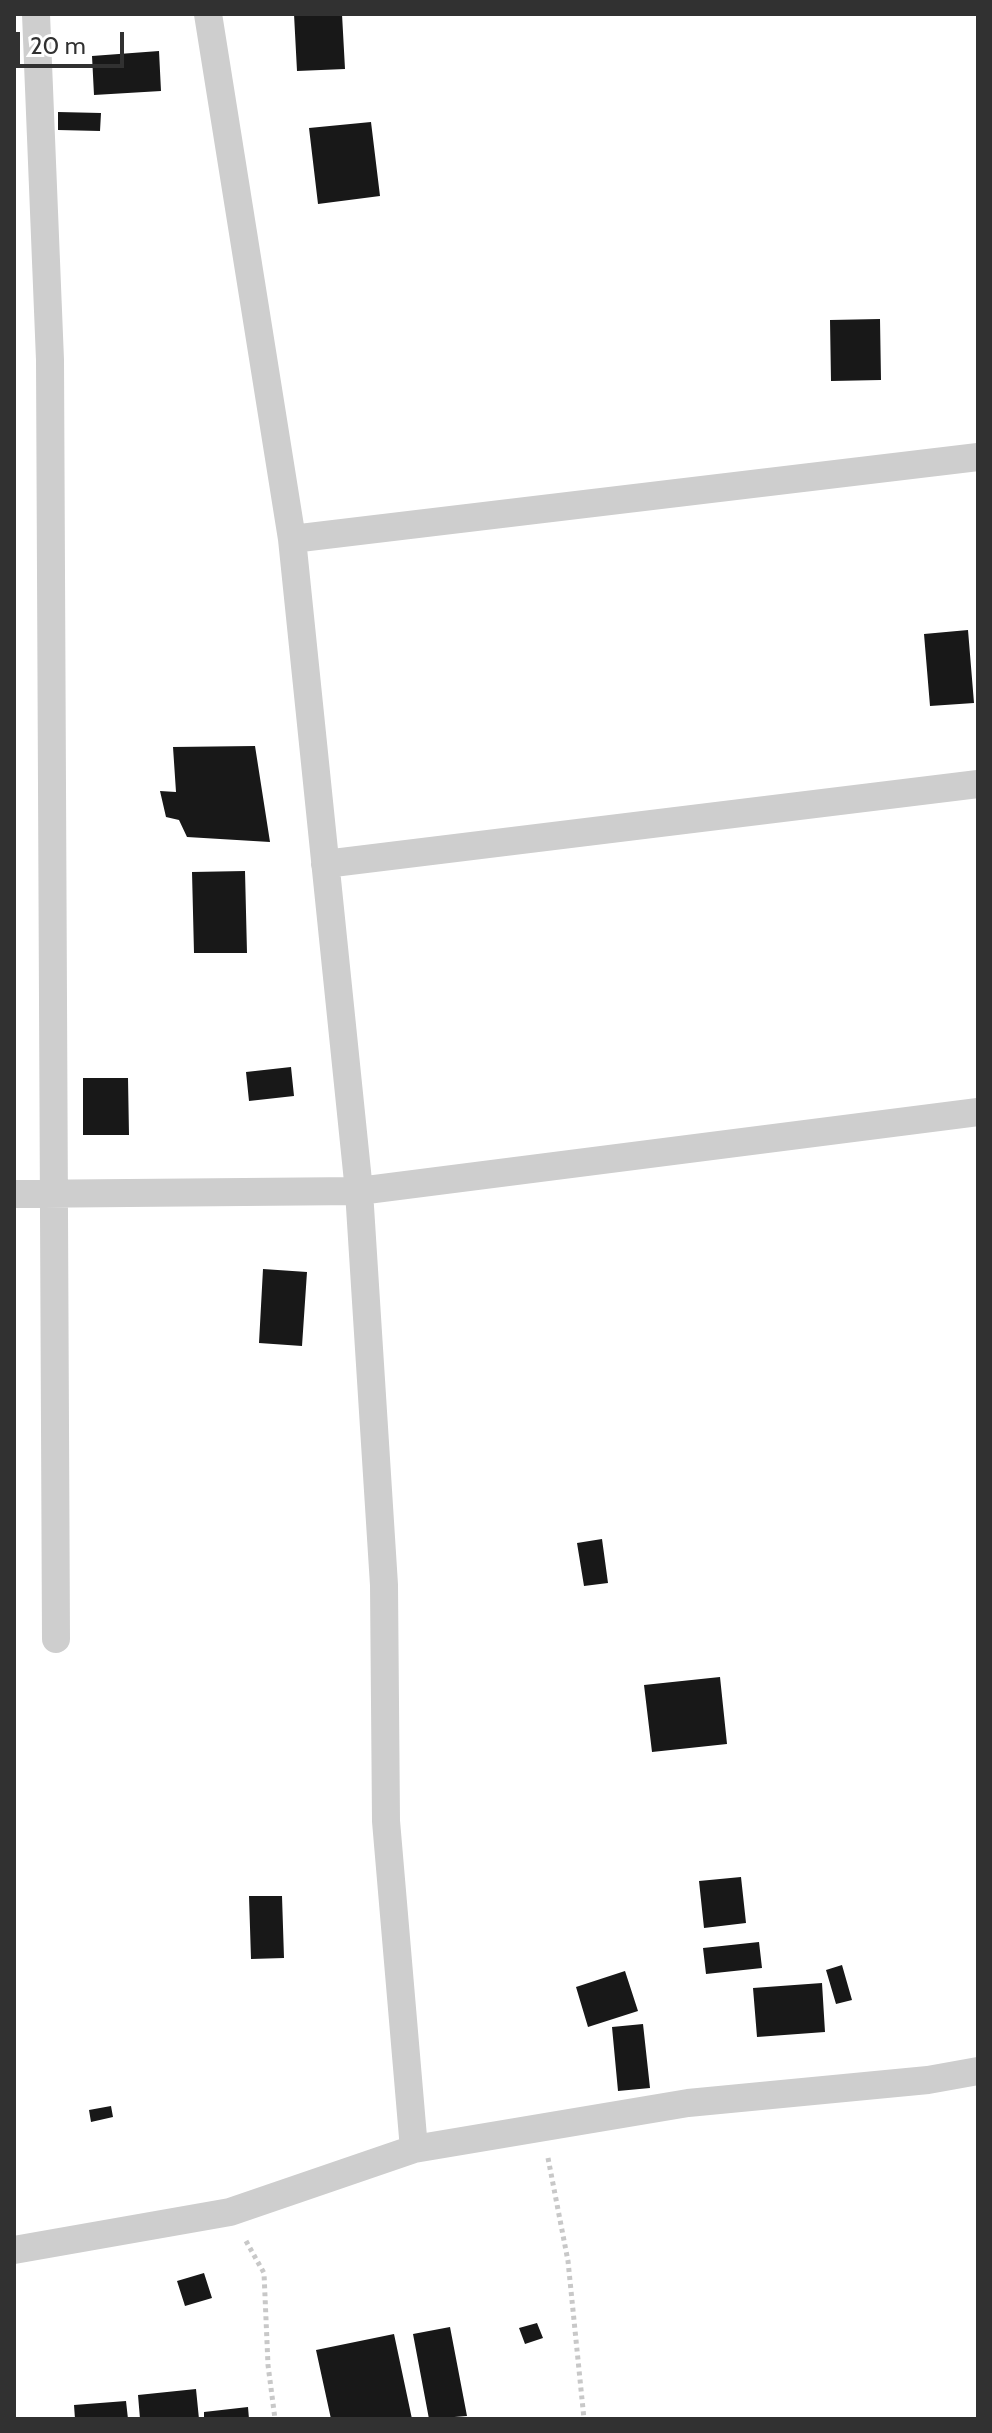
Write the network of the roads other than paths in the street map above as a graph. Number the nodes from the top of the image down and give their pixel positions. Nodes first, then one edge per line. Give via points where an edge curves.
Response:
1 (36, 14) edge
2 (208, 14) edge
3 (978, 457) edge
4 (292, 539) junction
5 (978, 784) edge
6 (325, 864) junction
7 (978, 1112) edge
8 (359, 1191) junction
9 (14, 1194) edge
10 (56, 1194) junction
11 (56, 1639) dead end
12 (978, 2071) edge
13 (414, 2149) junction
14 (14, 2250) edge

1 - 10 street via 50,360
2 - 4 street
3 - 4 street
4 - 6 street
5 - 6 street
6 - 8 street
7 - 8 street
8 - 10 street
8 - 13 street via 384,1585 386,1821
9 - 10 street
10 - 11 street
12 - 13 street via 688,2103
13 - 14 street via 230,2212

